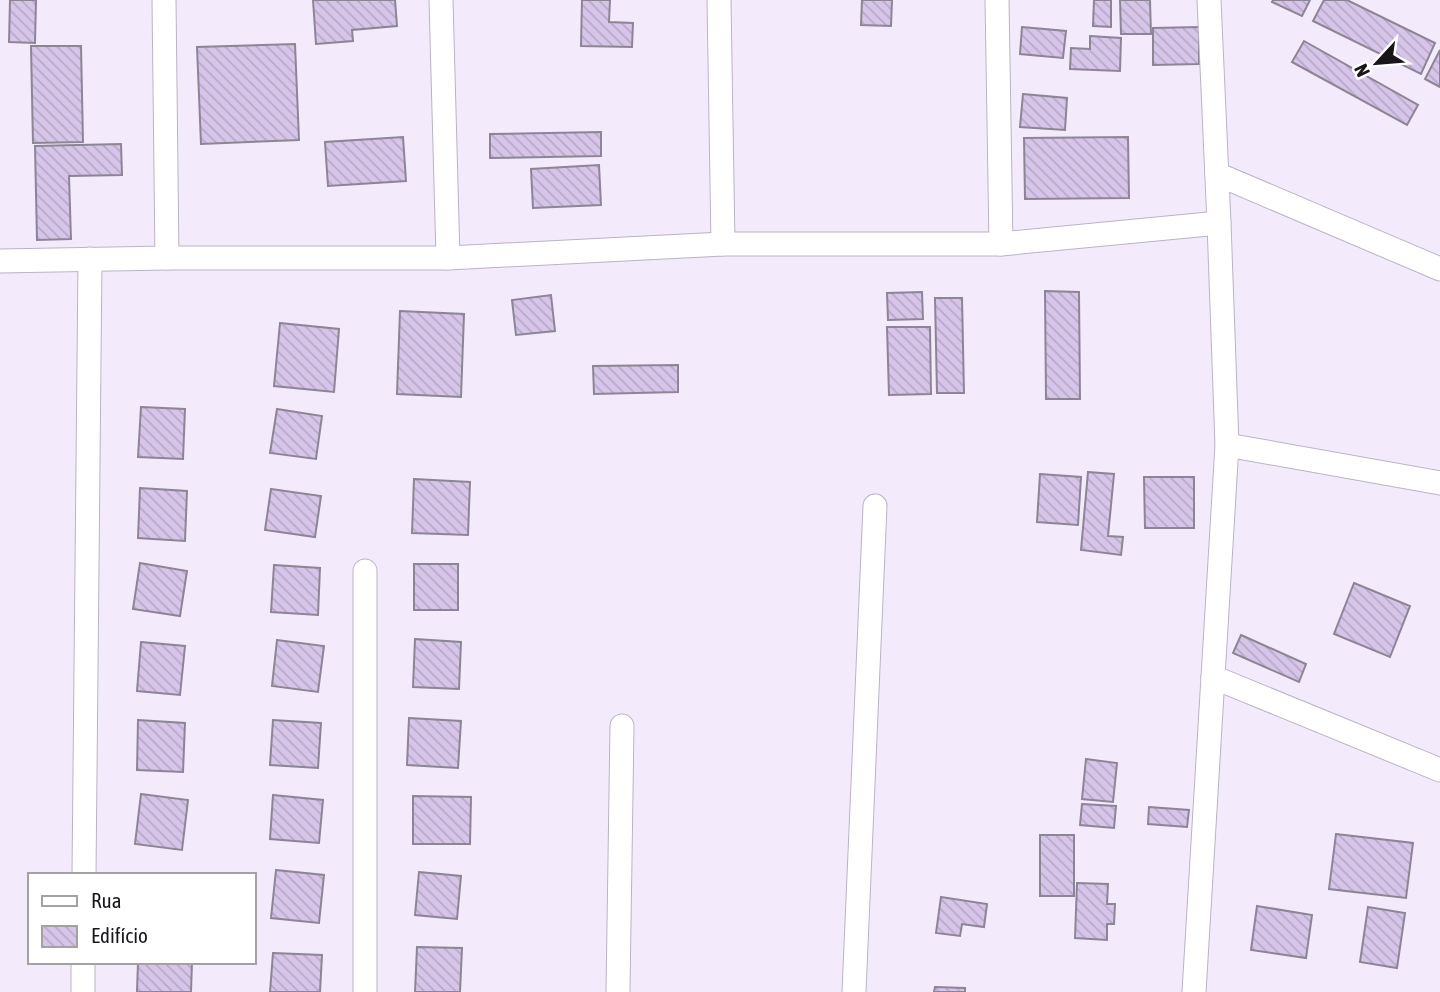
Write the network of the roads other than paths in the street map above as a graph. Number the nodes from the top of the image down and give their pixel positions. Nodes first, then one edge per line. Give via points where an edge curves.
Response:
1 (164, 0) edge
2 (441, 0) edge
3 (719, 0) edge
4 (997, 0) edge
5 (1209, 0) edge
6 (1217, 174) junction
7 (1219, 223) junction
8 (723, 244) junction
9 (1001, 244) junction
10 (167, 258) junction
11 (448, 258) junction
12 (90, 259) junction
13 (0, 261) edge
14 (1440, 270) edge
15 (1227, 445) junction
16 (1440, 483) edge
17 (875, 506) dead end
18 (365, 571) dead end
19 (1213, 677) junction
20 (622, 726) dead end
21 (1440, 770) edge
22 (84, 873) edge
23 (83, 964) edge
24 (83, 992) edge
25 (365, 992) edge
26 (618, 992) edge
27 (854, 992) edge
28 (1194, 992) edge

1 - 10 street
2 - 11 street
3 - 8 street
4 - 9 street
5 - 6 street
6 - 7 street
6 - 14 street
7 - 9 street
7 - 15 street
8 - 9 street
8 - 11 street
10 - 11 street
10 - 12 street
12 - 13 street
12 - 22 street
15 - 16 street
15 - 19 street
17 - 27 street
18 - 25 street
19 - 21 street
19 - 28 street
20 - 26 street
23 - 24 street

